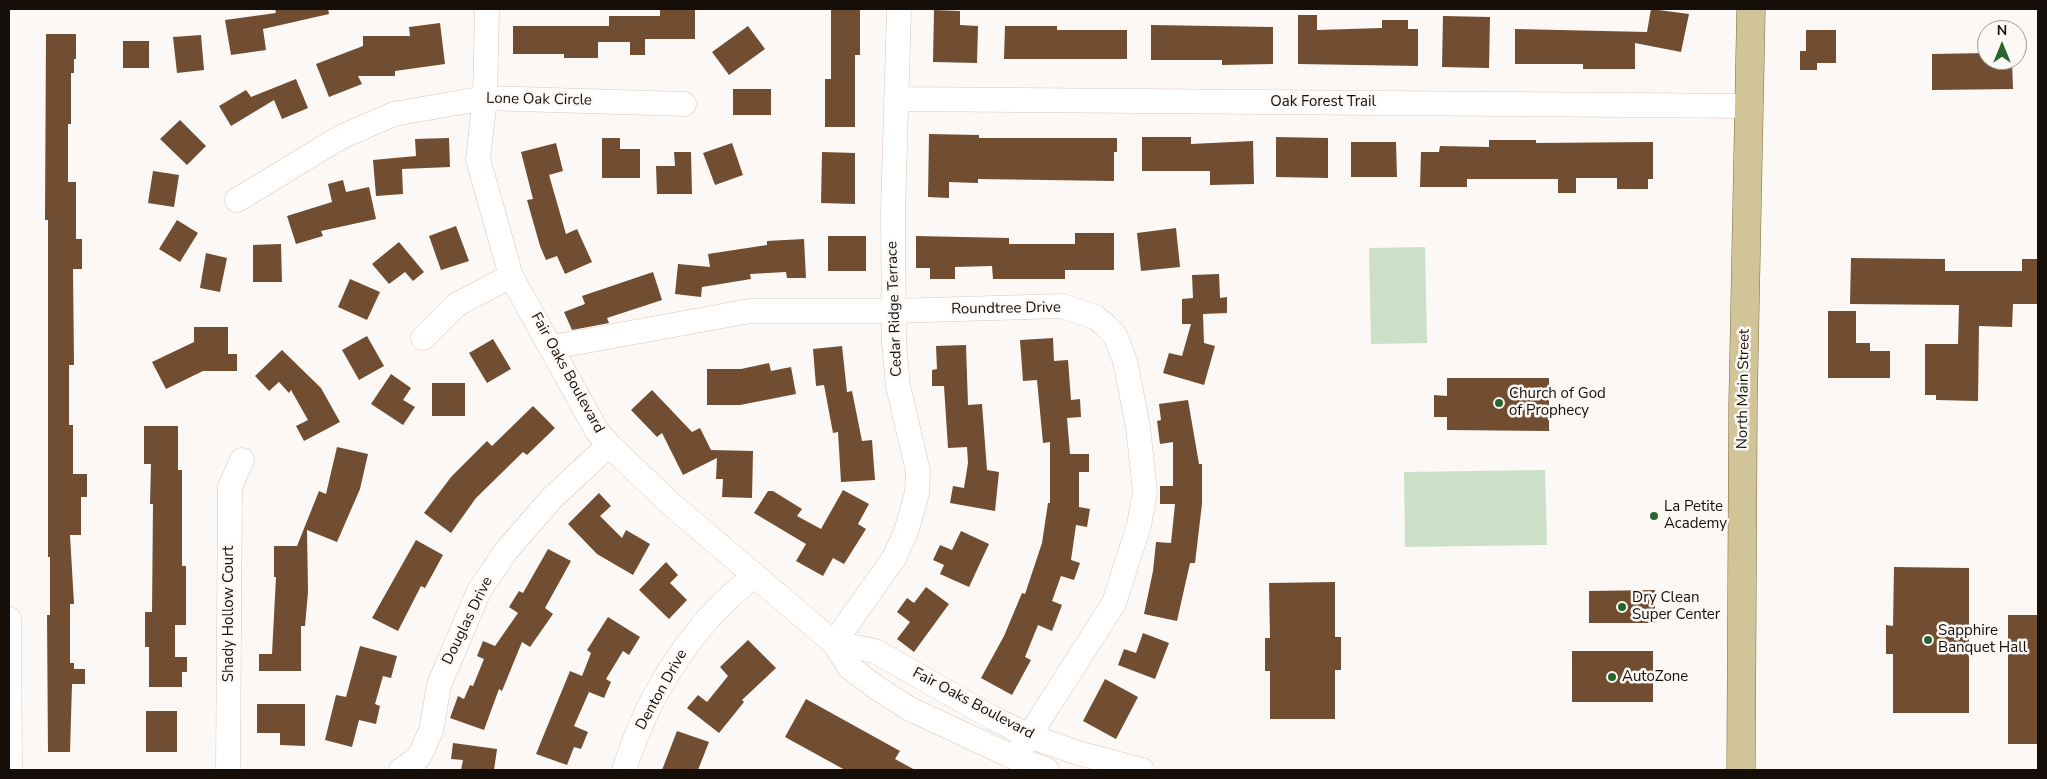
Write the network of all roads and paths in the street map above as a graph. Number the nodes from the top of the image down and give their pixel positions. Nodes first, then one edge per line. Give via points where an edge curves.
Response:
1 (487, 9) edge
2 (899, 9) edge
3 (1751, 9) edge
4 (485, 98) junction
5 (896, 99) junction
6 (684, 104) dead end
7 (1750, 106) junction
8 (237, 200) dead end
9 (512, 276) junction
10 (893, 312) junction
11 (423, 338) dead end
12 (552, 347) junction
13 (609, 445) junction
14 (242, 460) dead end
15 (754, 575) junction
16 (9, 619) edge
17 (834, 643) junction
18 (1030, 736) junction
19 (1016, 758) junction
20 (10, 770) edge
21 (228, 770) edge
22 (401, 770) edge
23 (624, 770) edge
24 (1047, 770) edge
25 (1142, 770) edge
26 (1741, 770) edge

1 - 4 street, Fair Oaks Boulevard
2 - 5 street, Cedar Ridge Terrace
3 - 7 main road, North Main Street
4 - 6 street, Lone Oak Circle
4 - 8 street, Lone Oak Circle via 394,114 341,136
4 - 9 street, Fair Oaks Boulevard via 478,159
5 - 7 street, Oak Forest Trail
5 - 10 street, Cedar Ridge Terrace
7 - 26 main road, North Main Street via 1743,403
9 - 11 street via 456,305
9 - 12 street, Fair Oaks Boulevard
10 - 12 street, Roundtree Drive via 750,312
10 - 17 street, Cedar Ridge Terrace via 898,386 918,471 917,493 906,532 894,558
10 - 18 street, Roundtree Drive via 1062,306 1095,317 1115,336 1125,361 1138,427 1145,492 1139,526 1114,603
12 - 13 street, Fair Oaks Boulevard via 597,431
13 - 15 street, Fair Oaks Boulevard via 672,505
13 - 22 street, Douglas Drive via 552,498 506,551 479,592 438,685 431,731 419,757
14 - 21 street, Shady Hollow Court via 230,487
15 - 17 street, Fair Oaks Boulevard
15 - 23 street, Denton Drive via 703,624 675,662 635,739
16 - 20 street
17 - 18 street, Fair Oaks Boulevard via 875,651
17 - 19 street, Fair Oaks Boulevard via 849,667 877,688 926,717
18 - 19 street, Roundtree Drive
18 - 25 street, Fair Oaks Boulevard
19 - 24 street, Fair Oaks Boulevard

